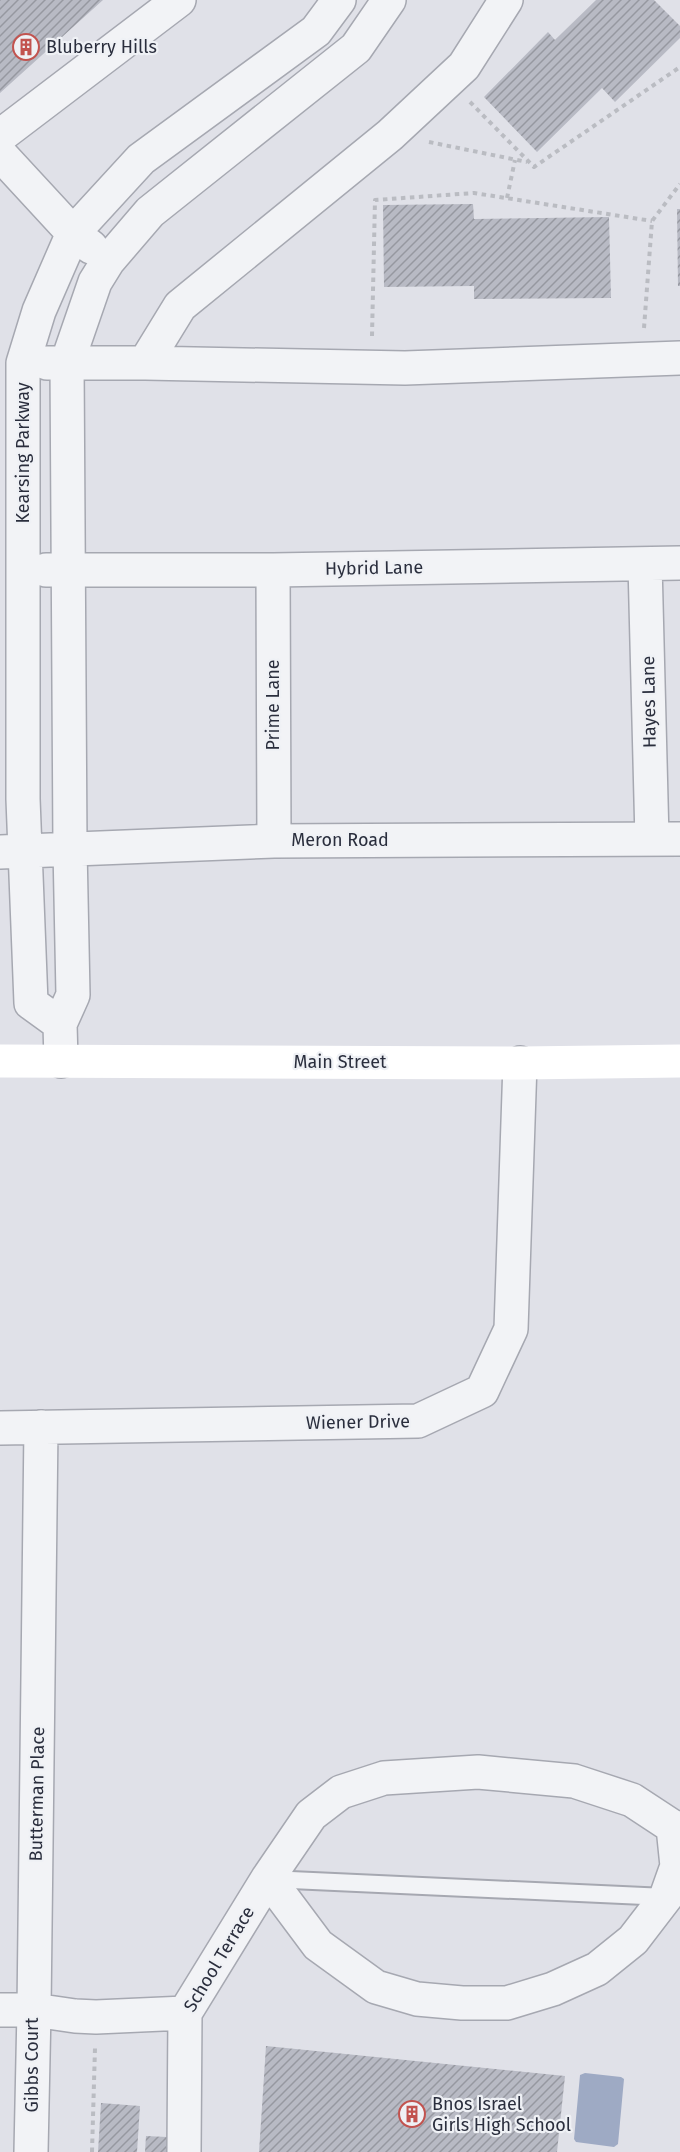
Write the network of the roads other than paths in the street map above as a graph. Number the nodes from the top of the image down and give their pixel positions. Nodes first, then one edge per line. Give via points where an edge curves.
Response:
1 (179, 0) edge
2 (339, 0) edge
3 (389, 0) edge
4 (506, 0) edge
5 (0, 136) edge
6 (0, 154) edge
7 (73, 233) junction
8 (108, 261) junction
9 (680, 358) edge
10 (11, 363) edge
11 (67, 363) junction
12 (145, 363) junction
13 (680, 563) edge
14 (645, 564) junction
15 (68, 569) junction
16 (273, 570) junction
17 (24, 571) junction
18 (666, 839) edge
19 (274, 841) junction
20 (70, 848) junction
21 (13, 852) edge
22 (60, 1024) junction
23 (61, 1060) junction
24 (0, 1061) edge
25 (680, 1061) edge
26 (520, 1063) junction
27 (41, 1427) junction
28 (0, 1428) edge
29 (676, 1828) edge
30 (268, 1878) junction
31 (666, 1897) junction
32 (0, 2010) edge
33 (34, 2010) junction
34 (185, 2013) junction
35 (32, 2152) edge
36 (184, 2152) edge

1 - 5 street
2 - 7 street, Kearsing Parkway via 316,31 141,159
3 - 8 street via 356,48 150,212
4 - 12 street via 464,66 390,135 180,306
6 - 7 street
7 - 8 street
7 - 10 street, Kearsing Parkway
8 - 11 street via 95,282
9 - 12 street via 405,368
10 - 11 street
10 - 17 street, Kearsing Parkway
11 - 12 street
11 - 15 street
13 - 14 street, Hybrid Lane
14 - 16 street, Hybrid Lane
14 - 18 street, Hayes Lane
15 - 16 street, Hybrid Lane
15 - 17 street, Hybrid Lane
15 - 20 street
16 - 19 street, Prime Lane
17 - 21 street, Kearsing Parkway via 23,799
18 - 19 street, Meron Road
19 - 20 street, Meron Road
20 - 21 street, Meron Road
20 - 22 street via 74,995
21 - 22 street, Kearsing Parkway via 31,1003
22 - 23 street
23 - 24 main road, Main Street
23 - 26 main road, Main Street
25 - 26 main road, Main Street
26 - 27 street, Wiener Drive via 511,1329 482,1391 418,1421
27 - 28 street, Wiener Drive
27 - 33 street, Butterman Place
29 - 30 street, School Terrace via 632,1800 574,1780 478,1772 384,1778 341,1792 311,1815
29 - 31 street, School Terrace via 677,1866
30 - 31 lane
30 - 31 street, School Terrace via 318,1945 376,1987 417,1999 462,2003 507,2003 553,1989 597,1969 633,1940
30 - 34 street, School Terrace
32 - 33 street, Gibbs Court
33 - 34 street via 96,2017
33 - 35 street, Gibbs Court
34 - 36 street, School Terrace

